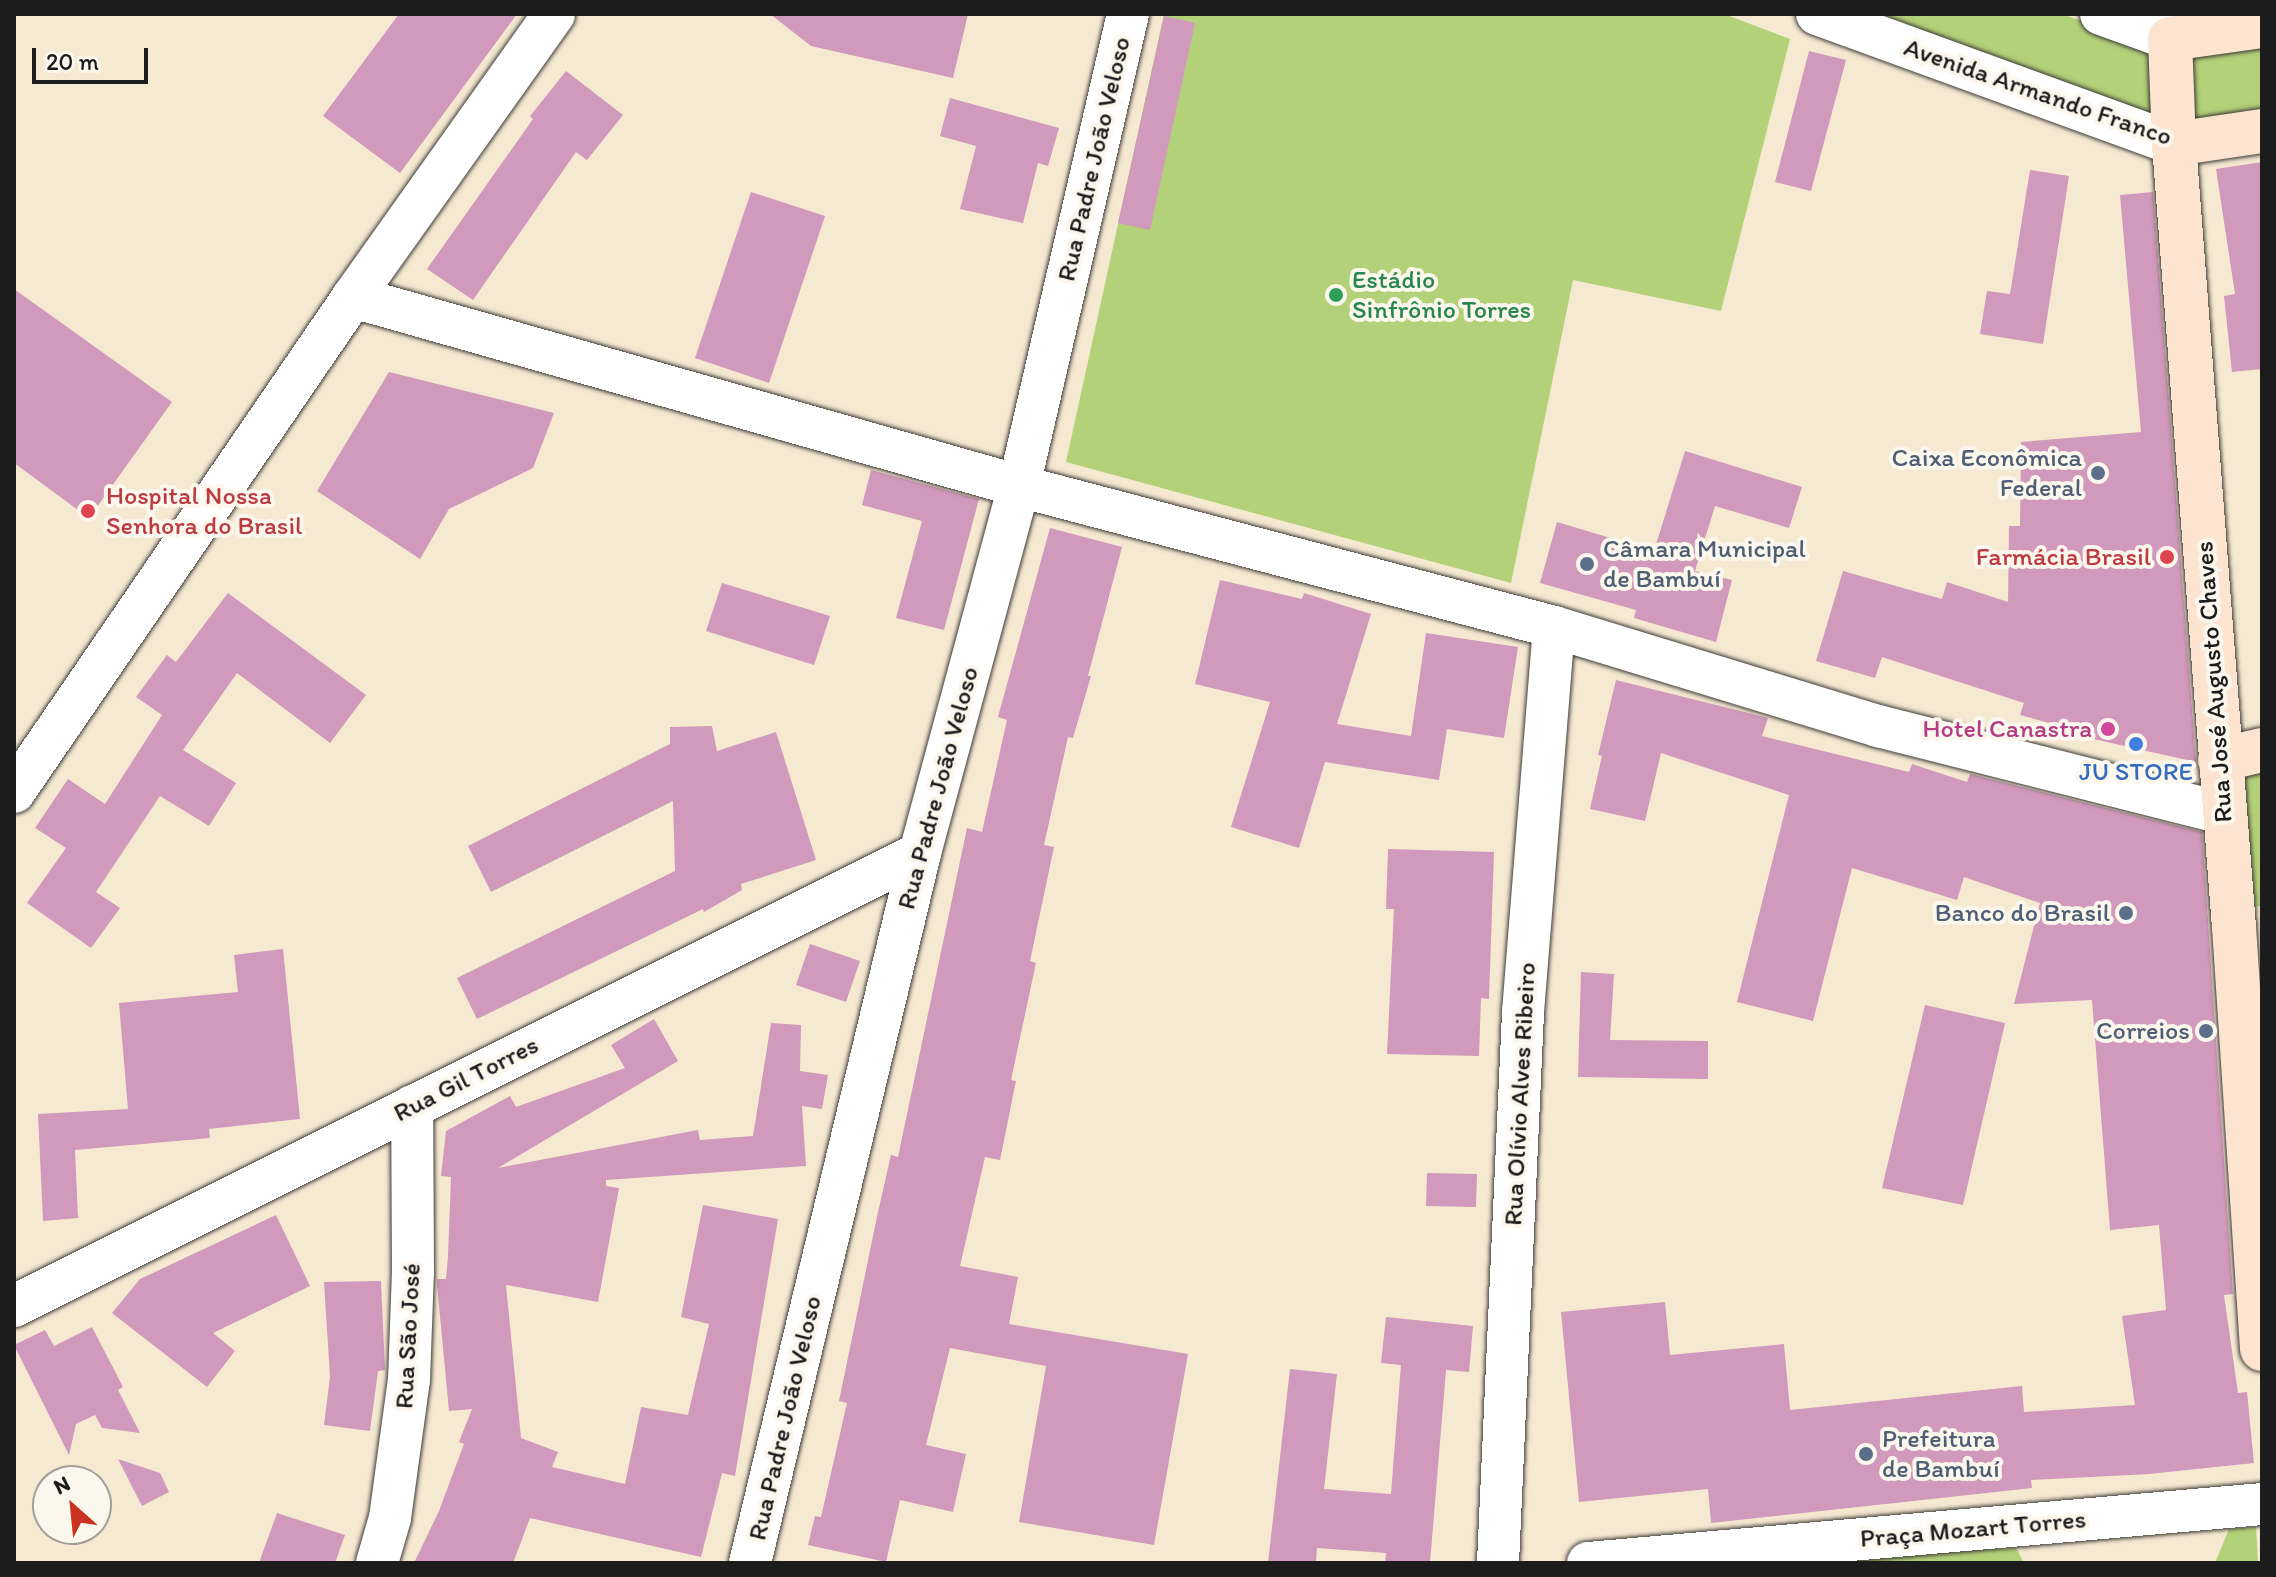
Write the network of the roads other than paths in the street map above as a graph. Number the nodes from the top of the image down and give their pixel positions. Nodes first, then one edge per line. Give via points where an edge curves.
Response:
1 (554, 14) edge
2 (1128, 14) edge
3 (1817, 14) edge
4 (2101, 14) edge
5 (2169, 26) edge
6 (2262, 26) edge
7 (2262, 131) edge
8 (2174, 144) junction
9 (353, 297) junction
10 (1019, 486) junction
11 (1554, 627) junction
12 (2262, 750) edge
13 (2220, 760) junction
14 (14, 792) edge
15 (2223, 813) junction
16 (920, 853) junction
17 (2248, 926) edge
18 (412, 1106) junction
19 (14, 1306) edge
20 (2262, 1349) edge
21 (2262, 1504) edge
22 (377, 1563) edge
23 (750, 1563) edge
24 (1498, 1563) edge
25 (1588, 1563) edge

1 - 9 street
2 - 10 street, Rua Padre João Veloso
3 - 8 street, Avenida Armando Franco
4 - 5 street
5 - 6 street
5 - 8 street, Rua José Augusto Chaves
7 - 8 street, Avenida Armando Franco
8 - 13 street, Rua José Augusto Chaves
9 - 10 street
9 - 14 street
10 - 11 street
10 - 16 street, Rua Padre João Veloso
11 - 15 street via 1878,726
11 - 24 street, Rua Olívio Alves Ribeiro via 1523,1012
12 - 13 street
13 - 15 street, Rua José Augusto Chaves
15 - 17 street, Rua José Augusto Chaves
16 - 18 street, Rua Gil Torres
16 - 23 street, Rua Padre João Veloso
17 - 20 street, Rua José Augusto Chaves
18 - 19 street, Rua Gil Torres
18 - 22 street, Rua São José via 409,1380 390,1518
21 - 25 street, Praça Mozart Torres

